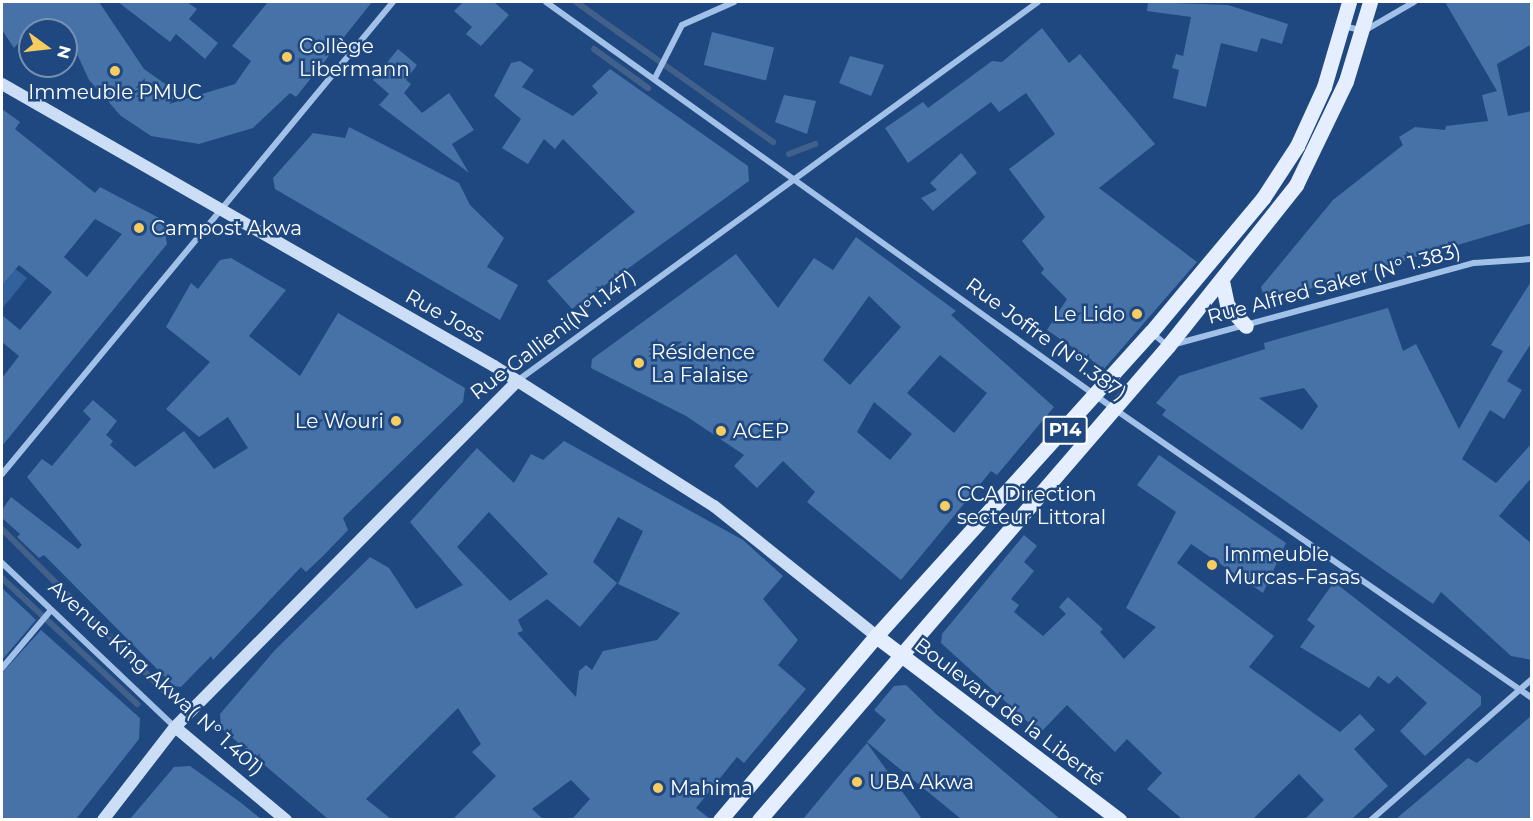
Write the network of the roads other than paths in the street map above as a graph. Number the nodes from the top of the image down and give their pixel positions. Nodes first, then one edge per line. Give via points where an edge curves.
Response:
1 (393, 2) edge
2 (546, 2) edge
3 (734, 2) edge
4 (1038, 2) edge
5 (1349, 2) edge
6 (1370, 2) edge
7 (1414, 2) edge
8 (1343, 26) junction
9 (1364, 31) junction
10 (655, 78) junction
11 (2, 84) edge
12 (795, 179) junction
13 (217, 210) junction
14 (1532, 259) edge
15 (1222, 281) junction
16 (1246, 326) junction
17 (1151, 332) junction
18 (1168, 346) junction
19 (516, 382) junction
20 (1096, 395) junction
21 (1113, 408) junction
22 (2, 474) edge
23 (2, 563) edge
24 (51, 610) junction
25 (876, 636) junction
26 (898, 656) junction
27 (2, 668) edge
28 (1532, 679) edge
29 (1520, 690) junction
30 (1532, 698) edge
31 (175, 727) junction
32 (103, 819) edge
33 (286, 819) edge
34 (720, 819) edge
35 (759, 819) edge
36 (1119, 819) edge
37 (1371, 819) edge

1 - 13 street
2 - 10 street, Rue Joffre (N°1.387)
3 - 10 street via 682,25
4 - 12 street, Rue Gallieni(N°1.147)
5 - 8 main road, P14
6 - 9 main road, P14
7 - 9 street
8 - 9 street
8 - 17 main road, P14 via 1324,87 1292,155
9 - 15 main road, P14 via 1311,162
10 - 12 street, Rue Joffre (N°1.387)
11 - 13 main road, Rue Joss
12 - 19 street, Rue Gallieni(N°1.147)
12 - 20 street, Rue Joffre (N°1.387)
13 - 19 main road, Rue Joss
13 - 22 street
14 - 16 street, Rue Alfred Saker (N° 1.383) via 1474,263
15 - 16 main road via 1230,311
15 - 18 main road, P14
16 - 18 street, Rue Alfred Saker (N° 1.383)
17 - 18 street
17 - 20 main road, P14
18 - 21 main road, P14
19 - 25 main road, Rue Joss via 714,506
19 - 31 main road, Rue Gallieni(N°1.147)
20 - 21 street, Rue Joffre (N°1.387)
20 - 25 main road, P14
21 - 26 main road, P14
21 - 29 street, Rue Joffre (N°1.387)
23 - 24 street, Avenue King Akwa( N° 1.401)
24 - 27 street
24 - 31 street, Avenue King Akwa( N° 1.401)
25 - 26 main road, Boulevard de la Liberté
25 - 34 main road, P14
26 - 35 main road, P14
26 - 36 main road, Boulevard de la Liberté
28 - 29 street
29 - 30 street, Rue Joffre (N°1.387)
29 - 37 street
31 - 32 main road, Rue Gallieni(N°1.147)
31 - 33 main road, Avenue King Akwa( N° 1.401)

